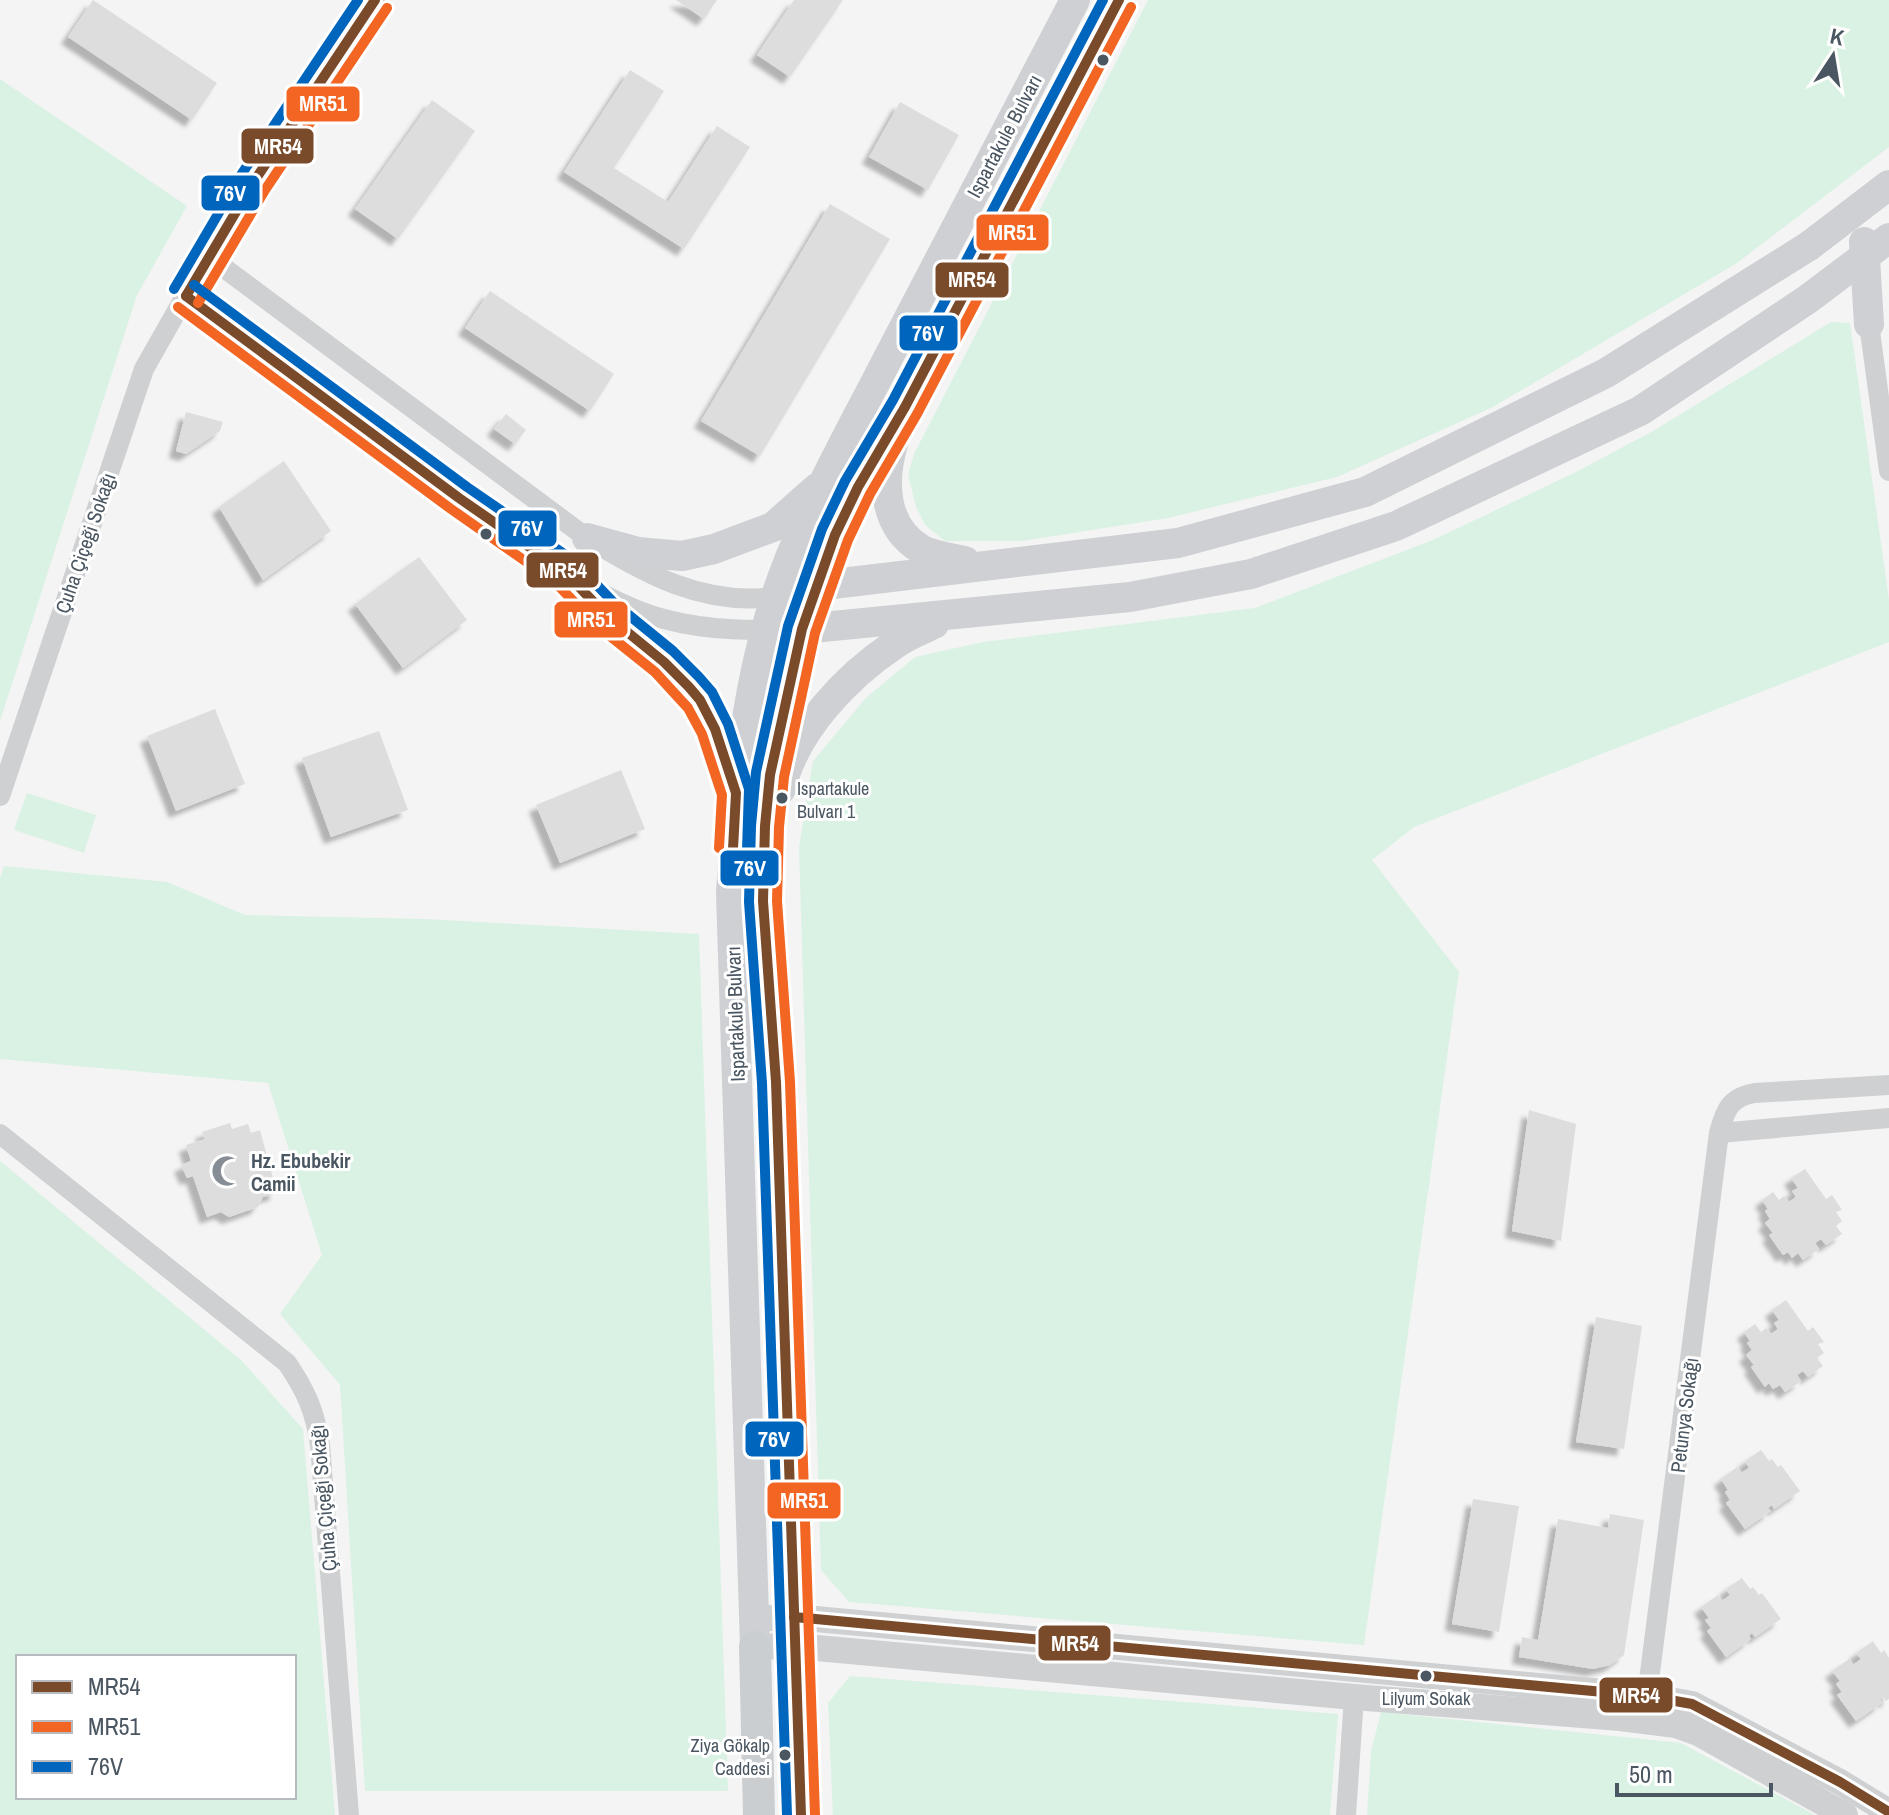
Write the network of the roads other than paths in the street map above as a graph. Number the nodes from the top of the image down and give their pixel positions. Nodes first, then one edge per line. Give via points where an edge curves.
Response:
1 (375, 0) edge
2 (1075, 0) edge
3 (1119, 0) edge
4 (1889, 186) edge
5 (1878, 247) edge
6 (208, 256) junction
7 (186, 296) junction
8 (1808, 299) junction
9 (1869, 324) junction
10 (905, 407) junction
11 (1889, 471) edge
12 (824, 481) junction
13 (587, 538) junction
14 (986, 566) junction
15 (564, 571) junction
16 (816, 586) junction
17 (776, 597) junction
18 (951, 615) junction
19 (802, 629) junction
20 (765, 631) junction
21 (736, 793) junction
22 (0, 796) edge
23 (763, 869) junction
24 (1889, 1085) edge
25 (1889, 1118) edge
26 (1719, 1133) junction
27 (0, 1134) edge
28 (794, 1632) junction
29 (754, 1633) junction
30 (1355, 1669) junction
31 (1354, 1697) junction
32 (1645, 1709) junction
33 (1889, 1812) edge
34 (349, 1815) edge
35 (759, 1815) edge
36 (801, 1815) edge
37 (1346, 1815) edge
38 (1845, 1815) edge

1 - 6 street, Çuha Çiçeği Sokağı
2 - 12 main road, Ispartakule Bulvarı
3 - 10 main road, Ispartakule Bulvarı
4 - 5 main road via 1863,229
4 - 14 main road via 1809,246 1606,373 1365,492 1178,543
5 - 8 main road
5 - 9 main road
6 - 7 street, Çuha Çiçeği Sokağı
6 - 13 street
7 - 15 street
7 - 22 street, Çuha Çiçeği Sokağı via 144,369
8 - 9 main road via 1848,298
8 - 18 main road via 1640,411 1396,526 1251,574 1130,597
9 - 11 street
10 - 14 main road via 886,470 890,511 906,538 924,551
10 - 16 main road, Ispartakule Bulvarı via 858,487
12 - 13 main road via 773,527 714,549 682,556 638,552
12 - 17 main road, Ispartakule Bulvarı
13 - 17 street via 643,573 694,591
14 - 16 main road
15 - 20 street via 661,618
15 - 21 main road via 700,700
16 - 17 street
16 - 19 main road, Ispartakule Bulvarı
17 - 20 main road, Ispartakule Bulvarı
18 - 19 main road
18 - 23 main road via 895,643 815,717 785,771
19 - 20 street
19 - 23 main road, Ispartakule Bulvarı via 770,775
20 - 21 main road, Ispartakule Bulvarı
21 - 29 main road, Ispartakule Bulvarı via 731,893
23 - 28 main road, Ispartakule Bulvarı via 776,1082
24 - 26 street via 1742,1095 1725,1111
25 - 26 street
26 - 32 street, Petunya Sokağı
27 - 34 street, Çuha Çiçeği Sokağı via 287,1363 301,1384 316,1415 320,1445
28 - 29 street
28 - 30 street
28 - 31 street
28 - 36 main road, Ispartakule Bulvarı
29 - 35 main road, Ispartakule Bulvarı
30 - 31 street
30 - 32 street
31 - 32 street
31 - 37 street
32 - 33 street via 1692,1704
32 - 38 street

